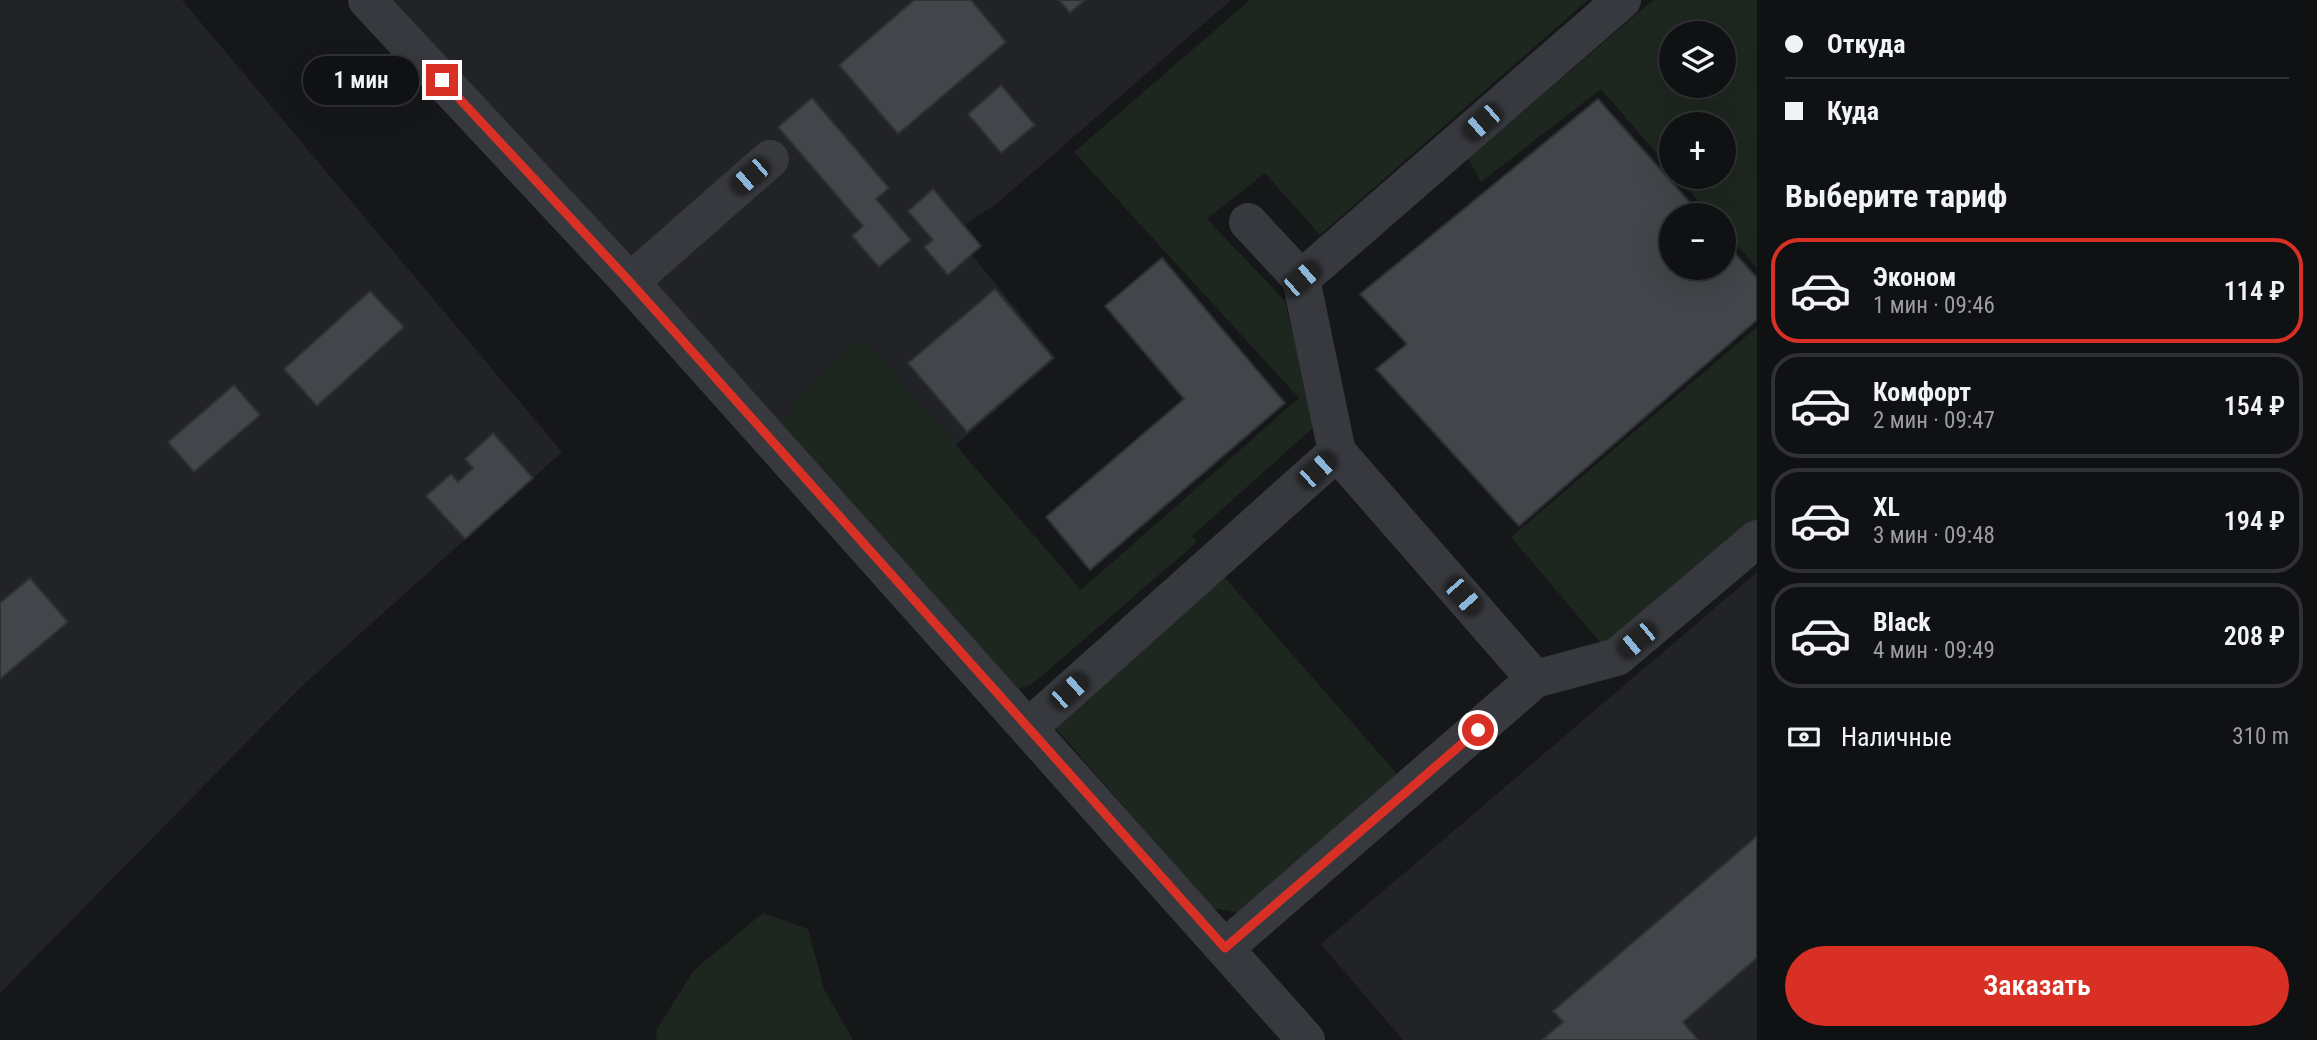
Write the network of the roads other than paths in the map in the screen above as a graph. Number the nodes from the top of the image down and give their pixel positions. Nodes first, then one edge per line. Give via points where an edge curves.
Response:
1 (367, 0) edge
2 (1622, 0) edge
3 (770, 159) dead end
4 (1248, 222) dead end
5 (1301, 279) junction
6 (630, 282) junction
7 (1337, 452) junction
8 (1757, 539) edge
9 (1535, 679) junction
10 (1028, 728) junction
11 (1225, 948) junction
12 (1306, 1040) edge

1 - 6 street
2 - 5 street
3 - 6 street
4 - 5 street
5 - 7 street
6 - 10 street
7 - 9 street
7 - 10 street
8 - 9 street via 1617,657
9 - 11 street
10 - 11 street
11 - 12 street

